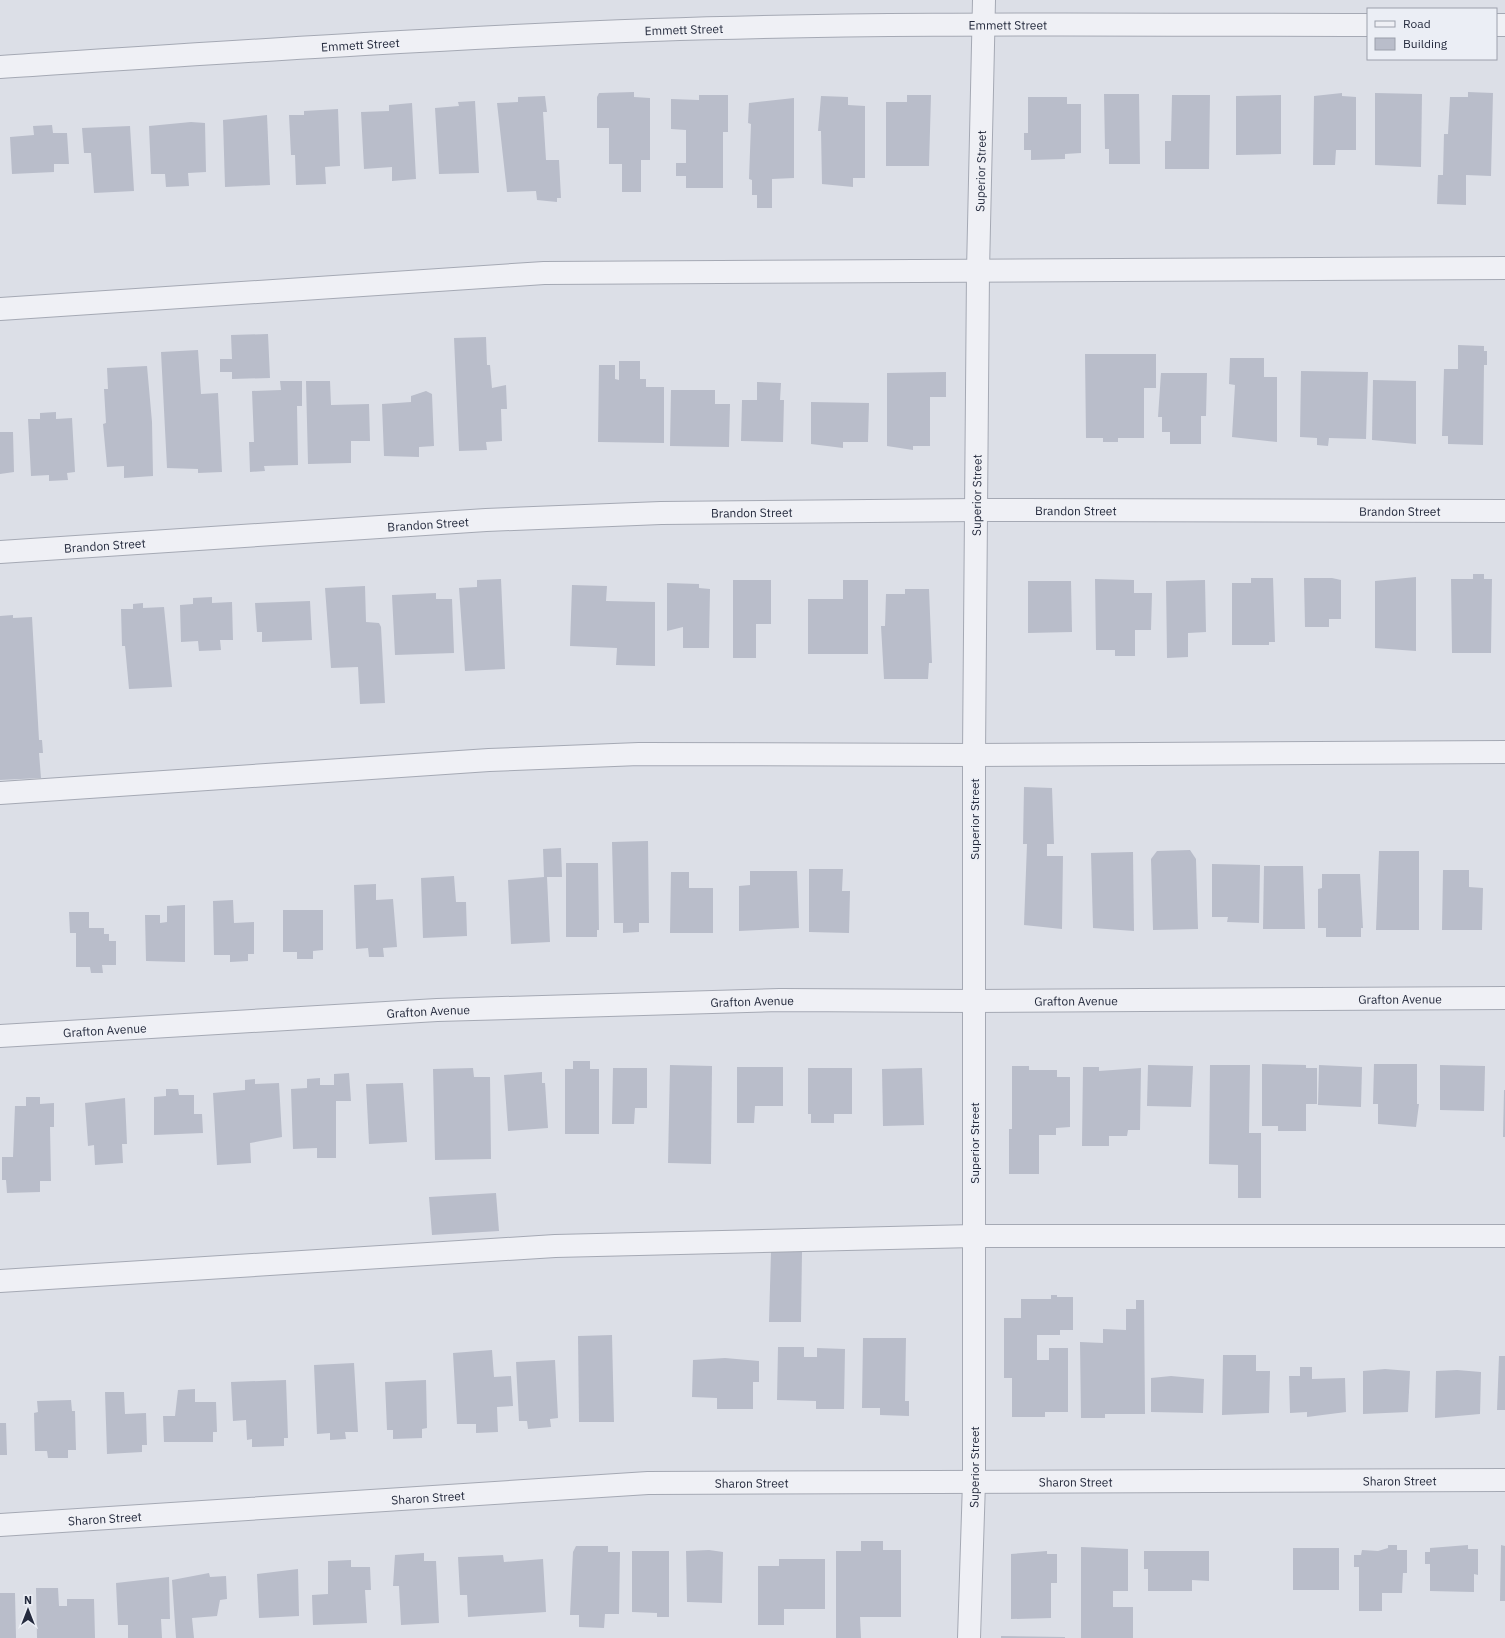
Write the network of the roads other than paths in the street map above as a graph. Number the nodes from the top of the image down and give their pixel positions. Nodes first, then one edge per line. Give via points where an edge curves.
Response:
1 (984, 0) edge
2 (984, 25) junction
3 (1367, 25) edge
4 (0, 67) edge
5 (1505, 268) edge
6 (978, 270) junction
7 (0, 309) edge
8 (977, 510) junction
9 (1505, 511) edge
10 (0, 552) edge
11 (1505, 752) edge
12 (974, 755) junction
13 (0, 793) edge
14 (1505, 998) edge
15 (974, 1001) junction
16 (0, 1036) edge
17 (974, 1236) junction
18 (1505, 1236) edge
19 (0, 1281) edge
20 (1505, 1480) edge
21 (974, 1482) junction
22 (0, 1525) edge
23 (969, 1638) edge

1 - 2 street, Superior Street
2 - 3 street, Emmett Street
2 - 4 street, Emmett Street via 656,30 432,39
2 - 6 street, Superior Street
5 - 6 street
6 - 7 street via 544,273
6 - 8 street, Superior Street
8 - 9 street, Brandon Street
8 - 10 street, Brandon Street via 661,513 486,520
8 - 12 street, Superior Street
11 - 12 street
12 - 13 street via 631,754 489,760
12 - 15 street, Superior Street
14 - 15 street, Grafton Avenue
15 - 16 street, Grafton Avenue via 780,1000 437,1010
15 - 17 street, Superior Street
17 - 18 street
17 - 19 street via 555,1246
17 - 21 street, Superior Street
20 - 21 street, Sharon Street
21 - 22 street, Sharon Street via 648,1483
21 - 23 street, Superior Street

